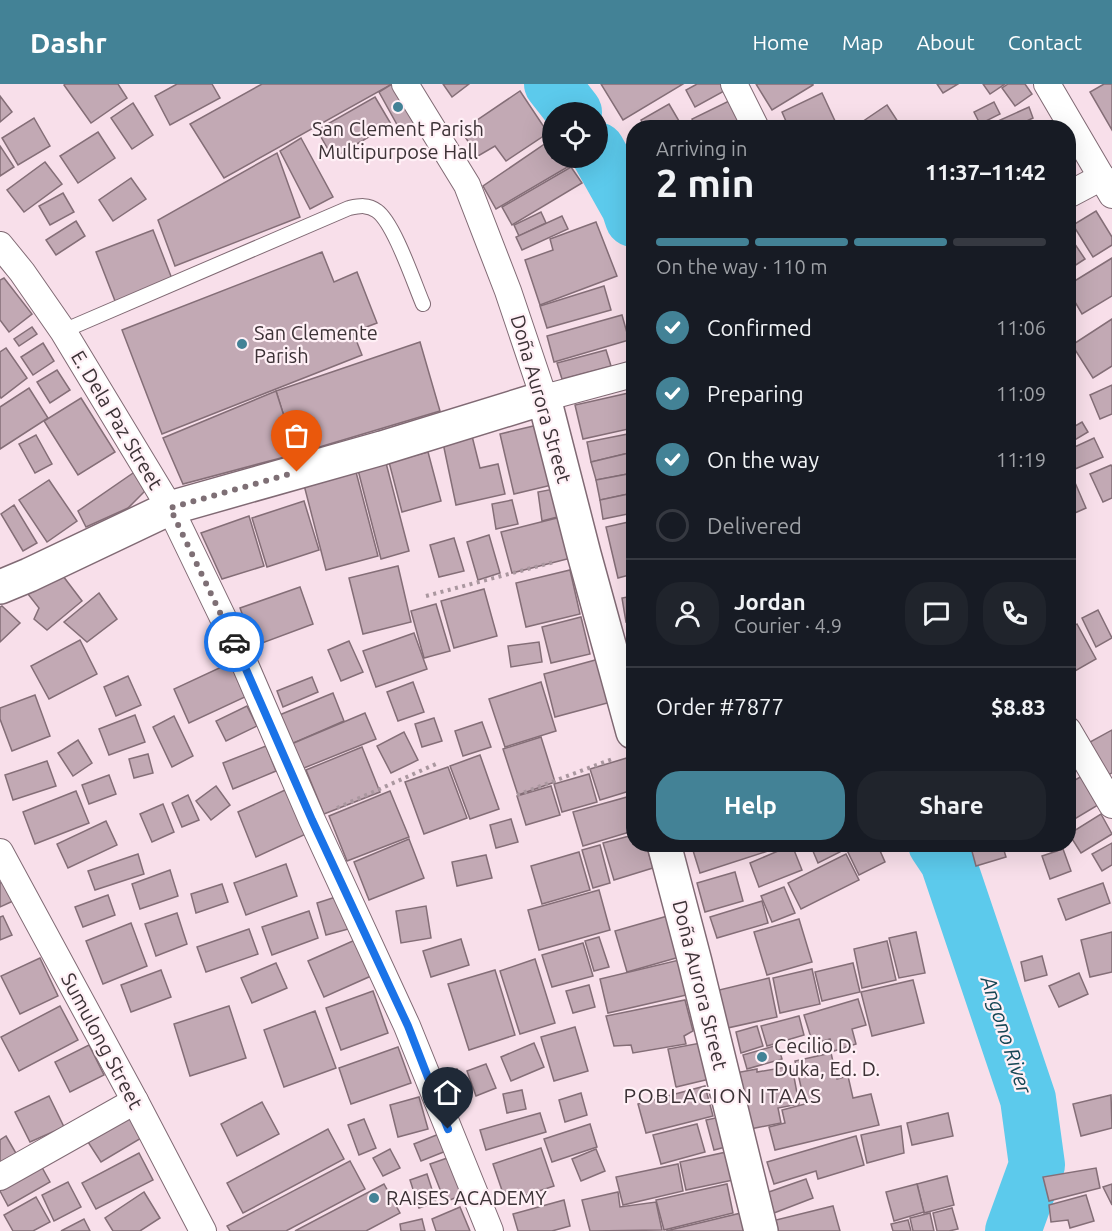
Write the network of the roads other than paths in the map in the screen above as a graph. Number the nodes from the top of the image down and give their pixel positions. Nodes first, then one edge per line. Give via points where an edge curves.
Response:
1 (405, 84) edge
2 (734, 84) edge
3 (1047, 84) edge
4 (752, 120) edge
5 (1068, 120) edge
6 (1076, 133) edge
7 (1107, 186) edge
8 (1076, 193) edge
9 (0, 245) edge
10 (423, 304) dead end
11 (63, 332) junction
12 (626, 376) edge
13 (544, 398) junction
14 (170, 508) junction
15 (0, 587) edge
16 (626, 735) edge
17 (1076, 744) edge
18 (1112, 805) edge
19 (0, 852) edge
20 (665, 852) edge
21 (135, 1101) junction
22 (0, 1177) edge
23 (203, 1231) edge
24 (490, 1231) edge
25 (761, 1231) edge

1 - 13 street, Doña Aurora Street via 467,185
2 - 4 street
3 - 5 street
6 - 7 street
7 - 8 street
9 - 11 street, E. Dela Paz Street
10 - 11 lane via 393,232 378,211 365,205 349,208
11 - 14 street, E. Dela Paz Street
12 - 13 street
13 - 14 street
13 - 16 street, Doña Aurora Street
14 - 15 street
14 - 24 street, E. Dela Paz Street via 240,653 408,1026
17 - 18 street
19 - 21 street, Sumulong Street
20 - 25 street, Doña Aurora Street
21 - 22 street
21 - 23 street, Sumulong Street

